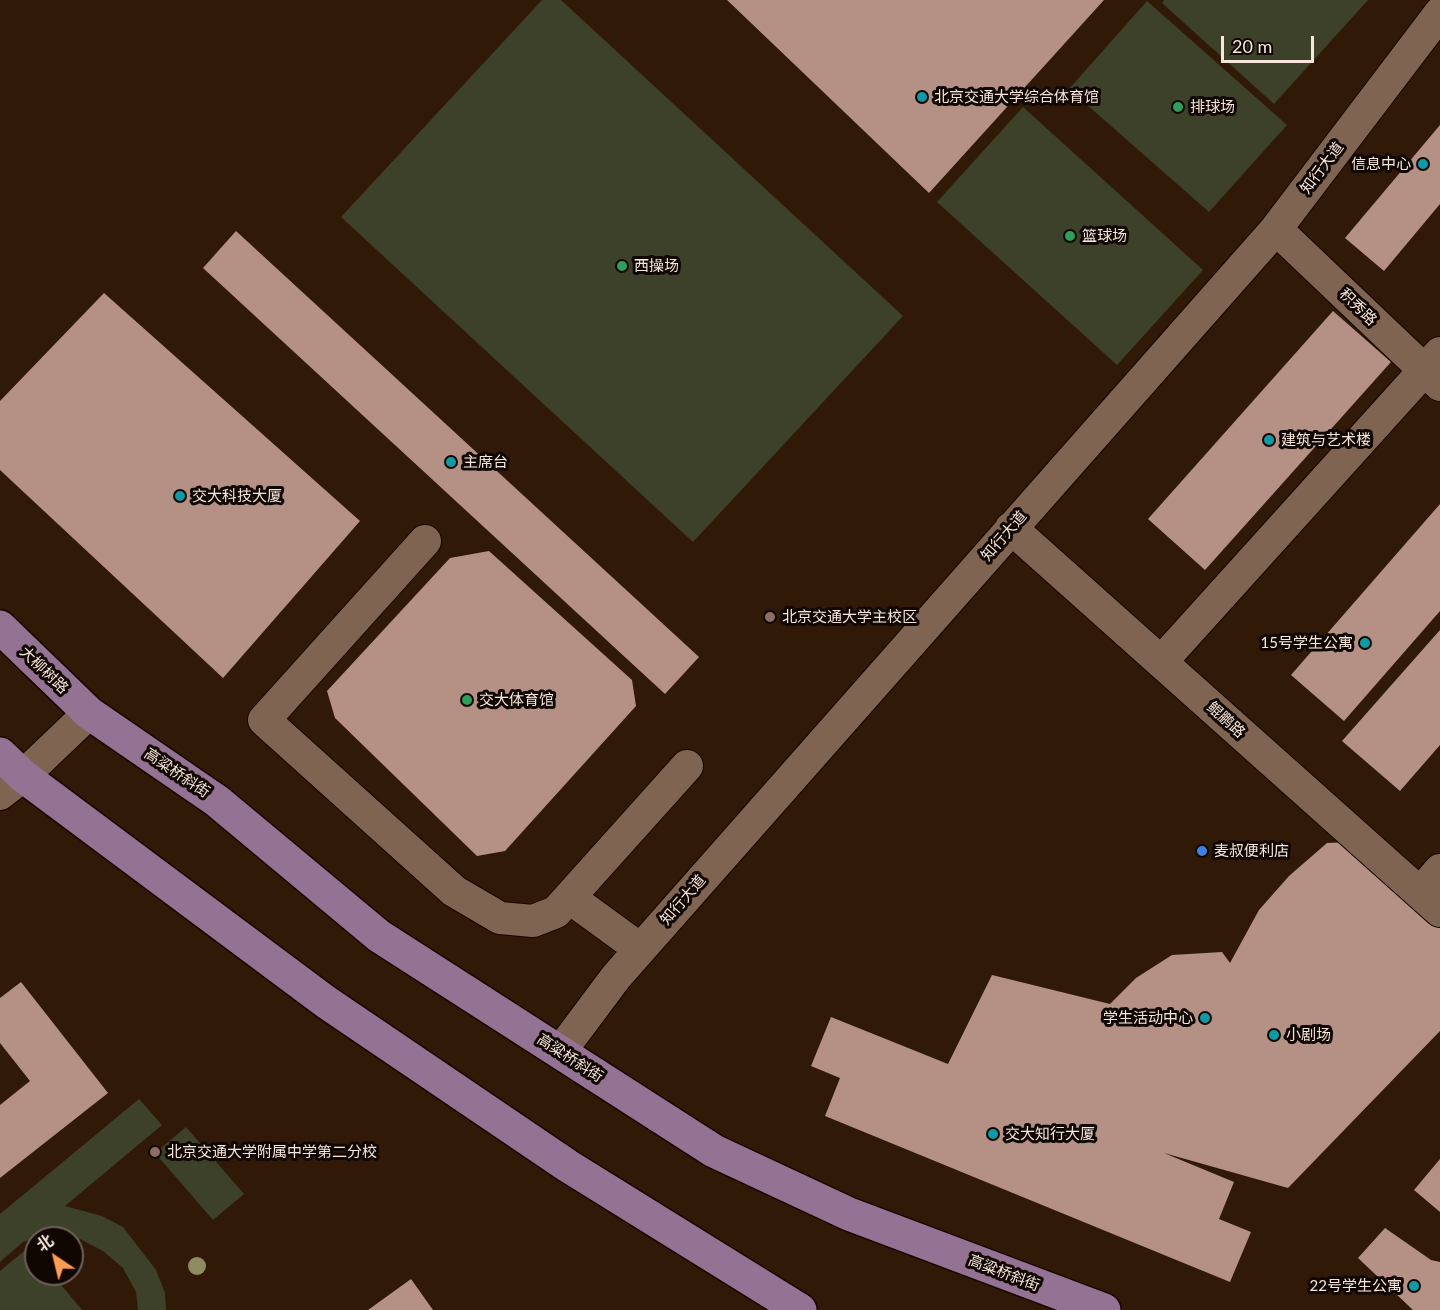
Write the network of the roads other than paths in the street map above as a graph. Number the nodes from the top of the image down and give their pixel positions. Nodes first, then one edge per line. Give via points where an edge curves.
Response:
1 (1440, 12) edge
2 (1276, 229) junction
3 (1435, 370) edge
4 (1011, 528) junction
5 (425, 541) dead end
6 (0, 627) edge
7 (1161, 662) junction
8 (89, 713) junction
9 (687, 766) dead end
10 (8, 775) edge
11 (1433, 892) edge
12 (570, 898) junction
13 (640, 949) junction
14 (560, 1052) junction
15 (800, 1310) edge
16 (1104, 1310) edge

1 - 2 street, 知行大道
2 - 3 street, 积秀路
2 - 4 street, 知行大道
3 - 7 street
4 - 7 street, 鲲鹏路
4 - 13 street, 知行大道
5 - 12 street via 264,720 454,891 500,918 533,921 556,912
6 - 8 main road, 大柳树路
7 - 11 street, 鲲鹏路
8 - 10 street
8 - 14 main road, 高粱桥斜街 via 217,801 379,936
9 - 12 street
10 - 15 main road via 326,1002 568,1166
12 - 13 street
13 - 14 street, 知行大道
14 - 16 main road, 高粱桥斜街 via 714,1151 849,1214

